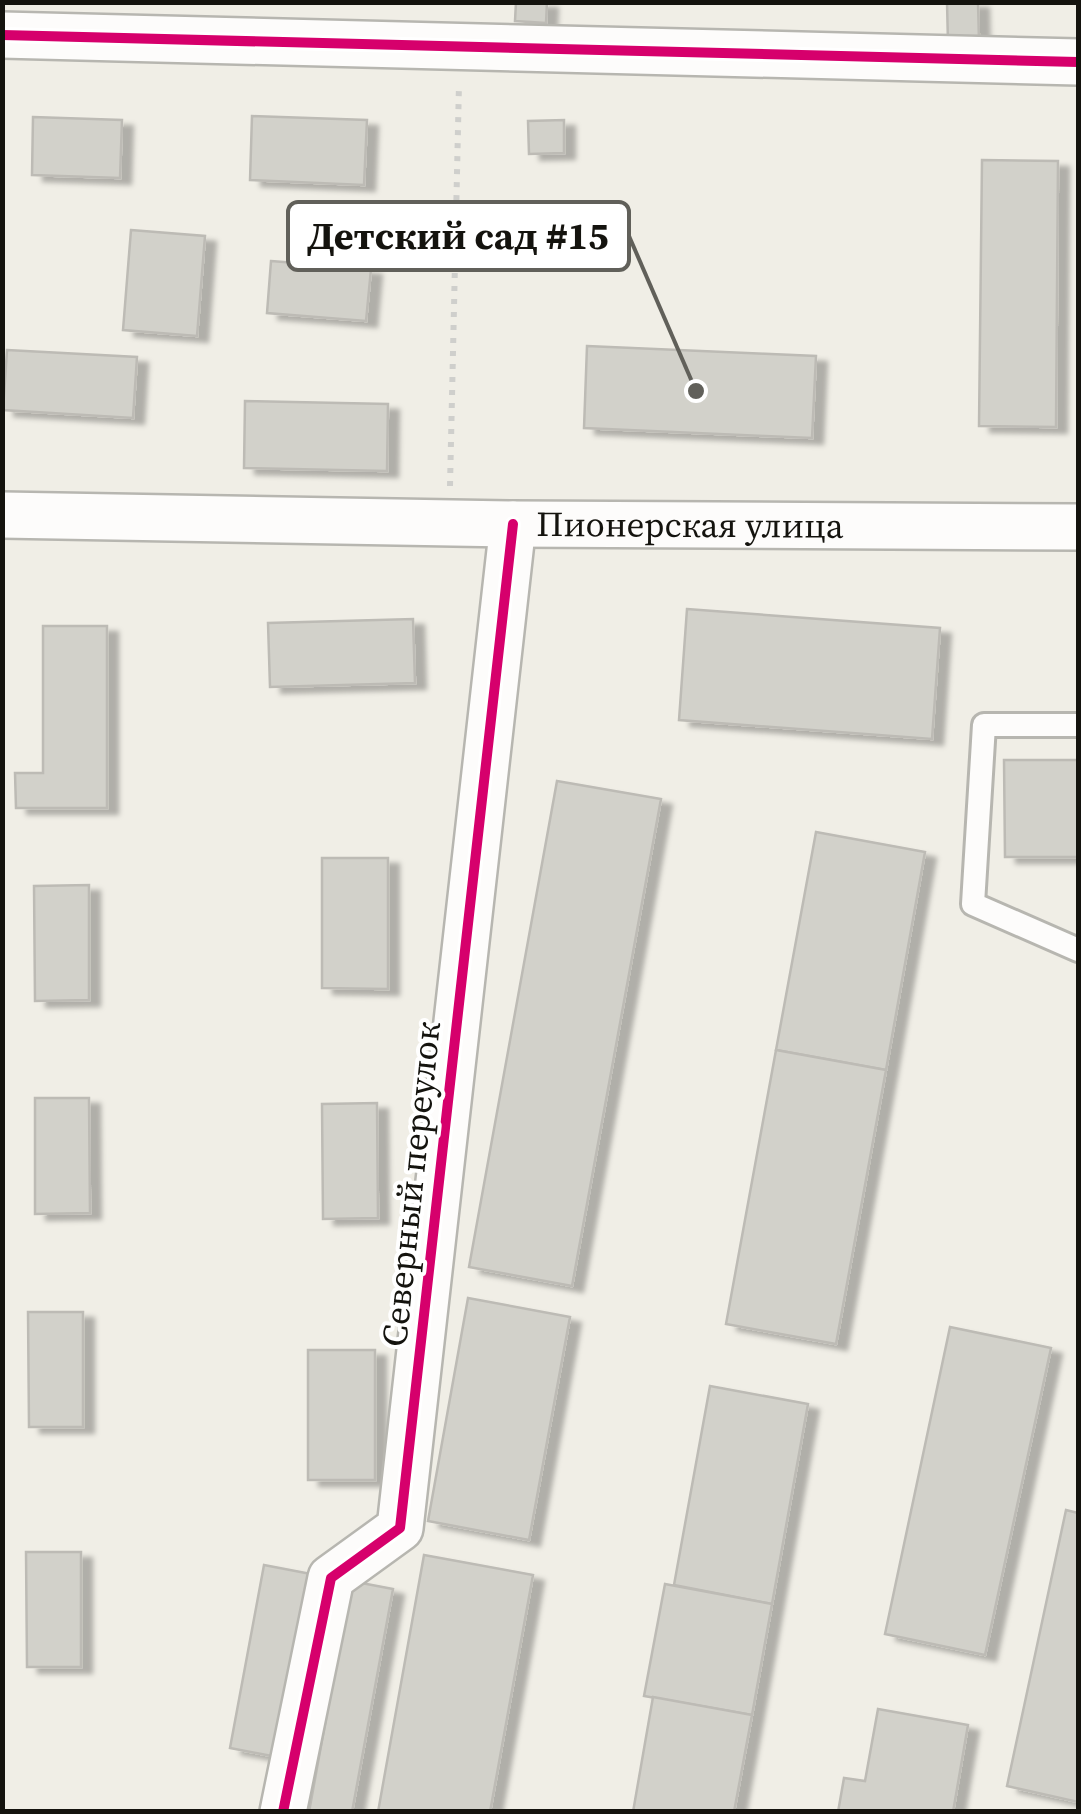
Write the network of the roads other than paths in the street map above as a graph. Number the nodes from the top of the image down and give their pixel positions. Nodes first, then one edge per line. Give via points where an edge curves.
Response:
1 (2, 36) edge
2 (1078, 62) edge
3 (2, 515) edge
4 (512, 524) junction
5 (1078, 527) edge
6 (1078, 725) edge
7 (1078, 950) edge
8 (283, 1812) edge

1 - 2 street
3 - 4 street, Пионерская улица
4 - 5 street, Пионерская улица
4 - 8 street, Северный переулок via 400,1528 332,1578
6 - 7 lane via 984,725 973,904

